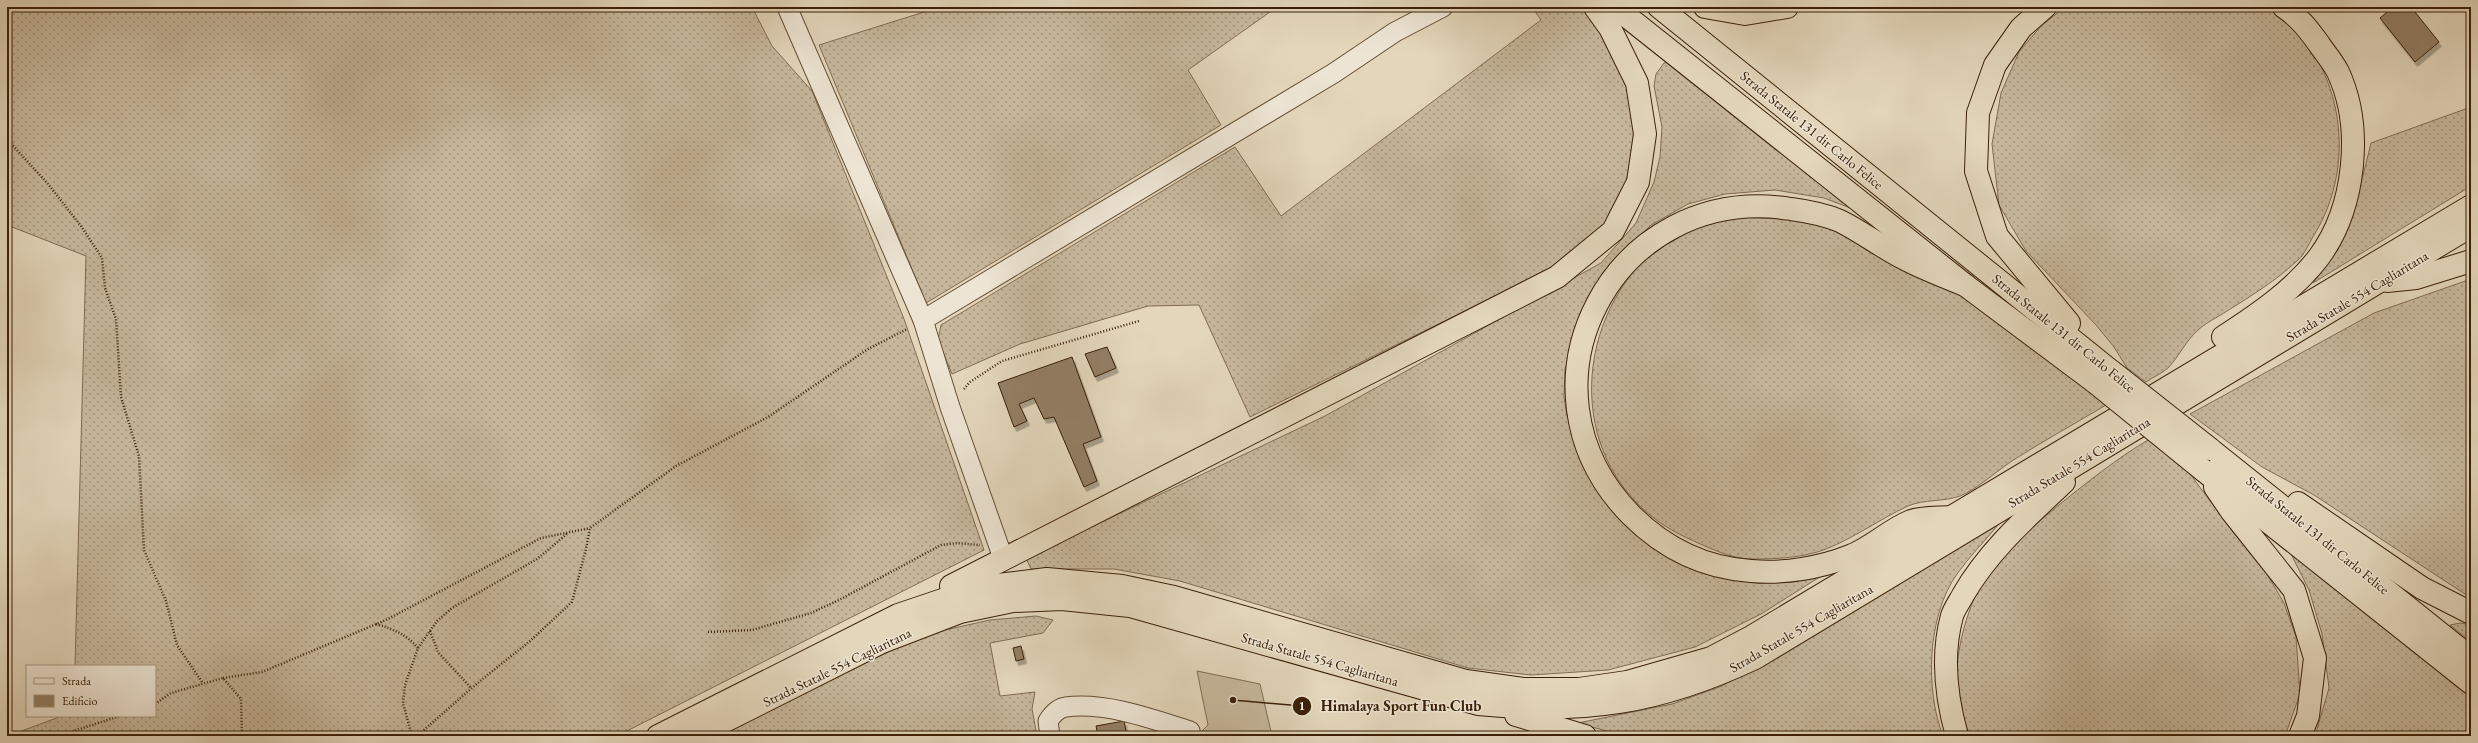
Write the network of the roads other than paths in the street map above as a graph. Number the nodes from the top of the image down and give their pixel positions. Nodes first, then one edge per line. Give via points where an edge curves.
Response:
1 (788, 7) edge
2 (1443, 7) edge
3 (1595, 7) edge
4 (1615, 7) edge
5 (1659, 7) edge
6 (1705, 7) edge
7 (1787, 7) edge
8 (2045, 7) edge
9 (2284, 7) edge
10 (2471, 206) edge
11 (2471, 226) edge
12 (2471, 261) edge
13 (2382, 282) junction
14 (1965, 285) junction
15 (923, 320) junction
16 (2205, 364) junction
17 (2104, 377) junction
18 (2096, 452) junction
19 (2203, 470) junction
20 (2261, 489) junction
21 (1957, 516) junction
22 (1001, 554) junction
23 (2471, 613) edge
24 (898, 615) junction
25 (2471, 658) edge
26 (2471, 683) edge
27 (1478, 704) junction
28 (1190, 731) dead end
29 (658, 736) edge
30 (695, 736) edge
31 (1050, 736) edge
32 (1585, 736) edge
33 (1957, 736) edge
34 (2300, 736) edge

1 - 15 street
2 - 15 street via 1395,32 1334,73
3 - 22 highway via 1610,28 1637,83 1645,134 1638,182 1613,232 1557,277 1367,375
4 - 14 highway, Strada Statale 131 dir Carlo Felice
5 - 17 highway, Strada Statale 131 dir Carlo Felice
6 - 7 highway via 1745,14
8 - 17 highway via 2021,28 1995,64 1978,113 1976,171 1997,236
9 - 16 highway via 2300,18 2338,72 2352,120 2351,177 2334,233 2319,257 2303,276 2277,298 2247,322 2209,346
10 - 16 highway, Strada Statale 554 Cagliaritana
11 - 13 highway, Strada Statale 554 Cagliaritana
12 - 13 highway via 2416,278
13 - 18 highway, Strada Statale 554 Cagliaritana
14 - 17 highway, Strada Statale 131 dir Carlo Felice
14 - 21 highway via 1905,260 1838,220 1792,209 1759,206 1718,210 1693,217 1662,233 1631,256 1612,278 1591,316 1580,351 1576,385 1579,419 1590,454 1604,483 1643,526 1673,549 1696,559 1752,572 1797,570 1850,556 1912,520
15 - 22 street
16 - 21 highway, Strada Statale 554 Cagliaritana
17 - 19 highway, Strada Statale 131 dir Carlo Felice, bridge
17 - 20 highway, Strada Statale 131 dir Carlo Felice, bridge via 2210,449
18 - 27 highway, Strada Statale 554 Cagliaritana via 1755,658 1712,678 1625,703 1530,709
18 - 33 highway via 2009,533 1978,569 1952,615 1945,657 1948,704
19 - 26 highway, Strada Statale 131 dir Carlo Felice
19 - 34 highway via 2232,512 2294,590 2315,658 2308,716
20 - 23 highway via 2302,504 2422,588
20 - 25 highway, Strada Statale 131 dir Carlo Felice
21 - 24 highway, Strada Statale 554 Cagliaritana via 1711,658 1627,682 1579,689 1523,689 1466,681 1174,597 1122,586 1047,579 981,587
22 - 24 highway
24 - 29 highway, Strada Statale 554 Cagliaritana
27 - 30 highway, Strada Statale 554 Cagliaritana via 1130,606 1062,599 1020,601 960,612 882,642
27 - 32 highway
28 - 31 street via 1141,715 1110,709 1065,706 1052,714 1048,721

